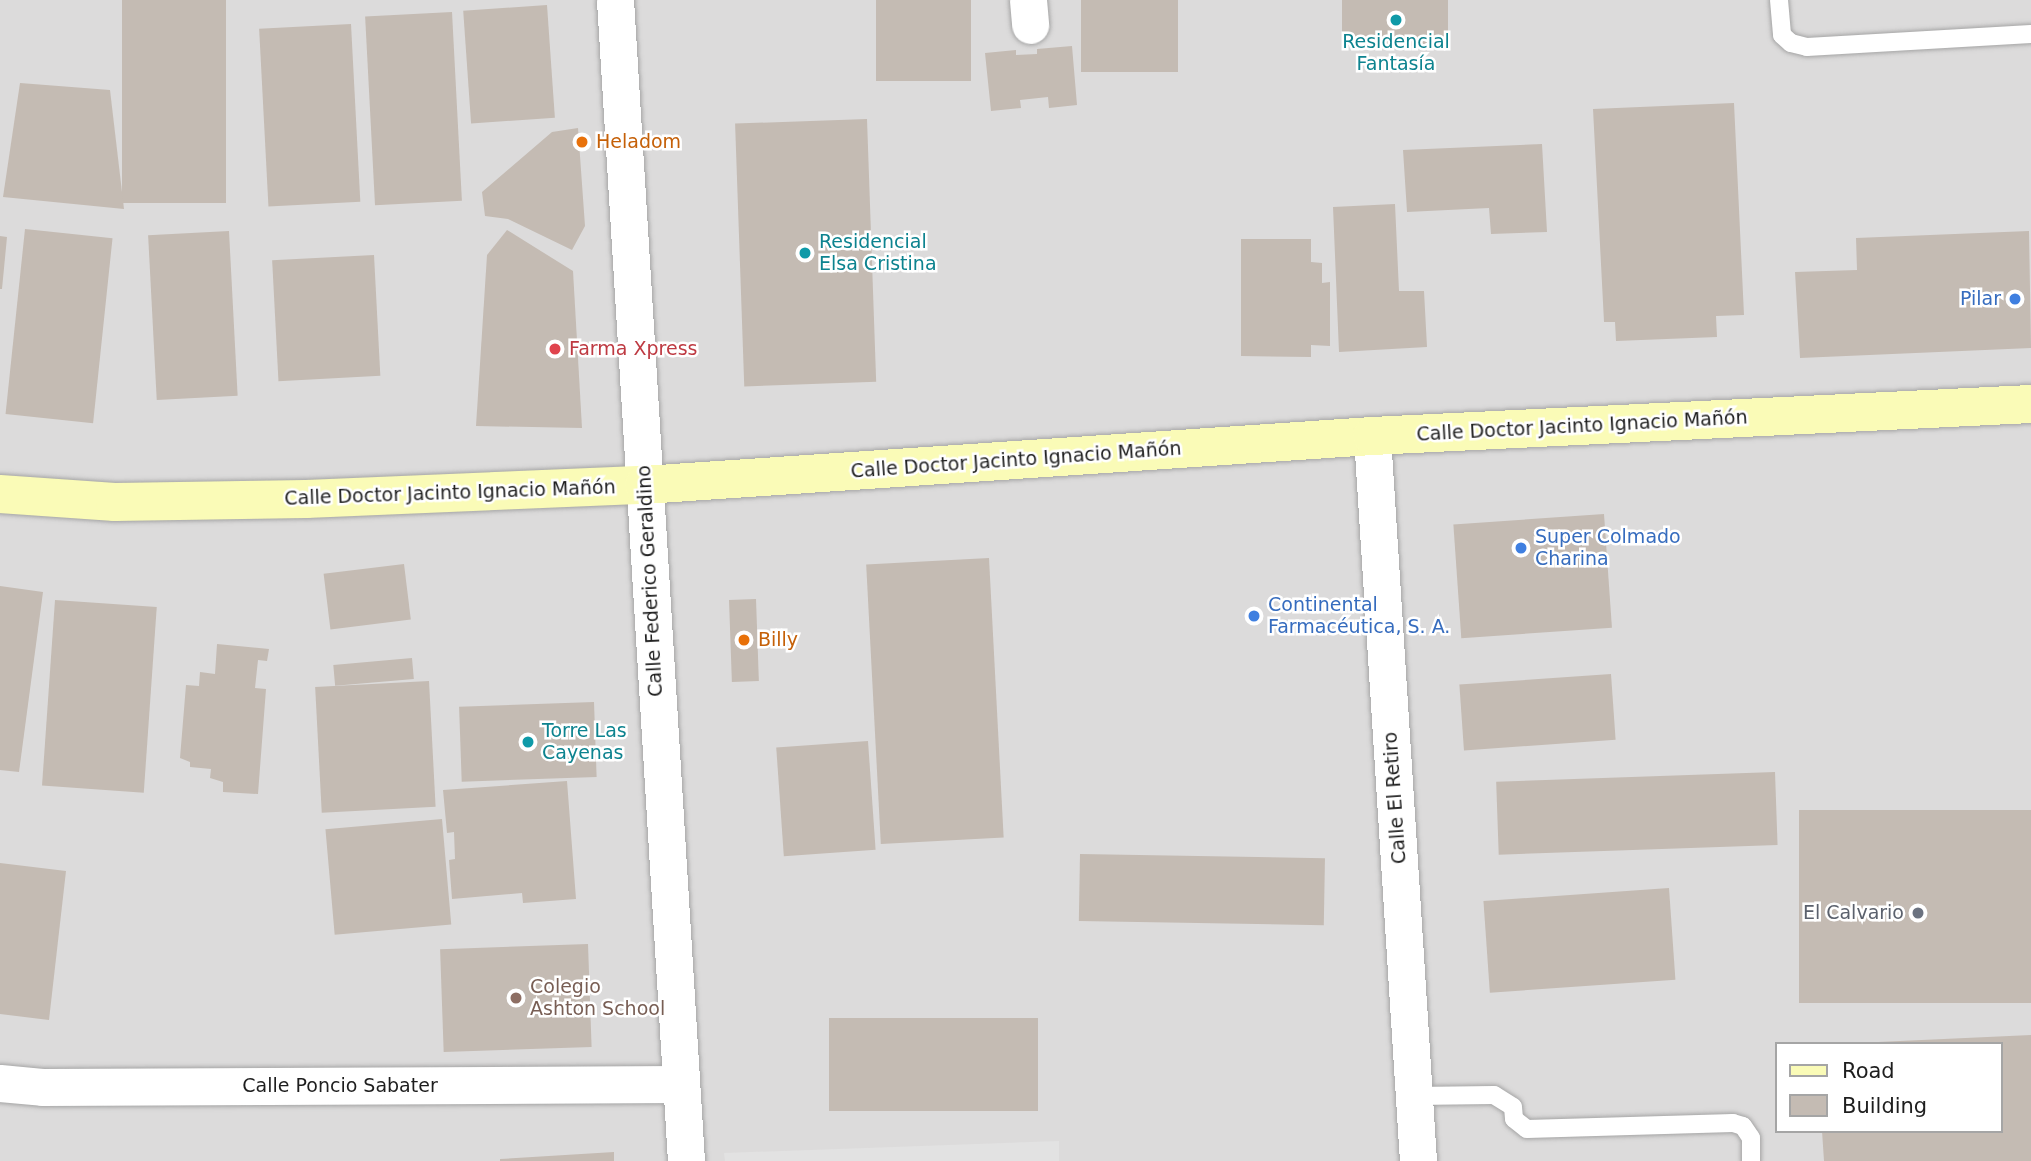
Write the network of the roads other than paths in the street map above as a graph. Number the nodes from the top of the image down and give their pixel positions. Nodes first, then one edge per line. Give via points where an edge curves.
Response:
1 (615, 0) edge
2 (1779, 0) edge
3 (2031, 34) edge
4 (2031, 404) edge
5 (1372, 436) junction
6 (644, 485) junction
7 (0, 494) edge
8 (0, 1083) edge
9 (680, 1084) junction
10 (1413, 1096) junction
11 (686, 1161) edge
12 (1418, 1161) edge
13 (1751, 1161) edge

1 - 6 street, Calle Federico Geraldino
2 - 3 lane via 1782,35 1807,47
4 - 5 street, Calle Doctor Jacinto Ignacio Mañón
5 - 6 street, Calle Doctor Jacinto Ignacio Mañón
5 - 10 street, Calle El Retiro
6 - 7 street, Calle Doctor Jacinto Ignacio Mañón via 115,502
6 - 9 street, Calle Federico Geraldino
8 - 9 street, Calle Poncio Sabater via 42,1087
9 - 11 street, Calle Federico Geraldino
10 - 12 street, Calle El Retiro
10 - 13 lane via 1494,1095 1513,1107 1514,1119 1527,1129 1733,1123 1743,1126 1751,1138

